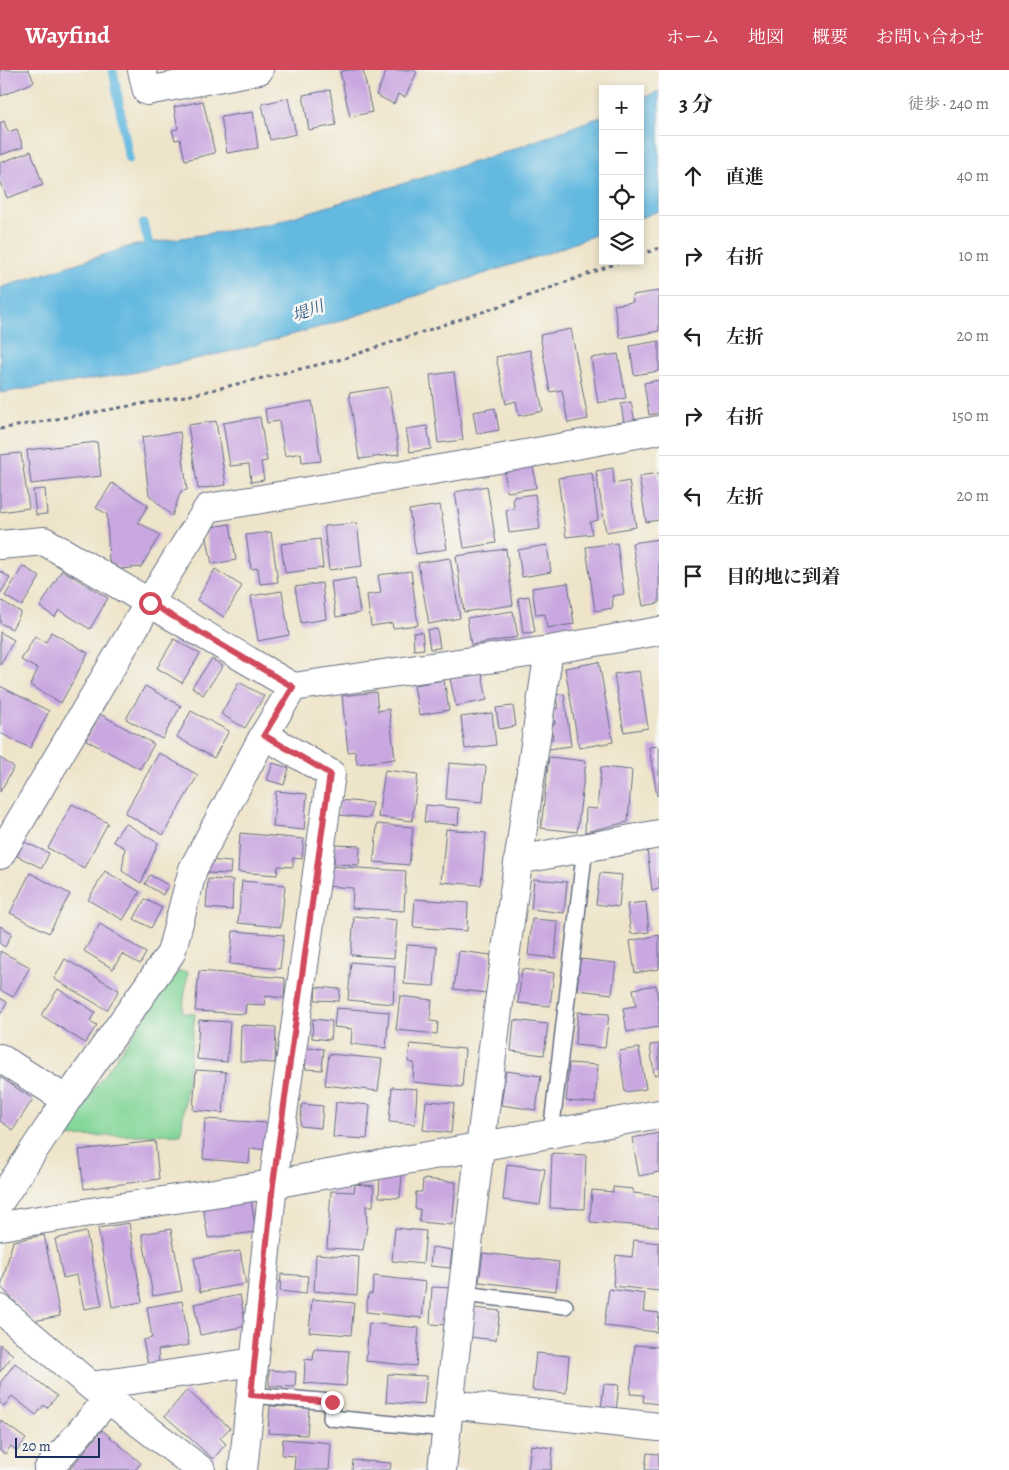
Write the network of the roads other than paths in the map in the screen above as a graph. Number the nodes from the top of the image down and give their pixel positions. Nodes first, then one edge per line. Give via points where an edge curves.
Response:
1 (142, 70) edge
2 (259, 70) edge
3 (659, 430) edge
4 (0, 545) edge
5 (150, 603) junction
6 (659, 631) edge
7 (548, 650) junction
8 (293, 687) junction
9 (264, 735) junction
10 (659, 834) edge
11 (585, 848) junction
12 (0, 855) edge
13 (518, 860) junction
14 (0, 1058) edge
15 (68, 1100) junction
16 (659, 1114) edge
17 (551, 1133) junction
18 (480, 1147) junction
19 (273, 1184) junction
20 (0, 1201) edge
21 (0, 1226) edge
22 (463, 1294) junction
23 (565, 1306) dead end
24 (0, 1308) edge
25 (254, 1362) junction
26 (99, 1393) junction
27 (251, 1395) junction
28 (448, 1416) junction
29 (659, 1426) edge
30 (48, 1470) edge
31 (201, 1470) edge
32 (243, 1470) edge
33 (442, 1470) edge

1 - 2 street via 147,91
3 - 5 street via 208,508
4 - 5 street via 44,540
5 - 8 street
5 - 12 street
6 - 7 street
7 - 8 street
7 - 13 street
8 - 9 street
9 - 15 street via 193,869 171,953
9 - 19 street via 330,774
10 - 11 street
11 - 13 street
11 - 17 lane
13 - 18 street
14 - 15 street
15 - 20 street
16 - 17 street
17 - 18 street
18 - 19 street
18 - 22 street
19 - 21 street
19 - 25 street
22 - 23 lane
22 - 28 street
24 - 26 street
25 - 26 street
25 - 27 street
26 - 30 street
26 - 31 street
27 - 28 lane via 332,1402 331,1418
27 - 32 street
28 - 29 street
28 - 33 street

